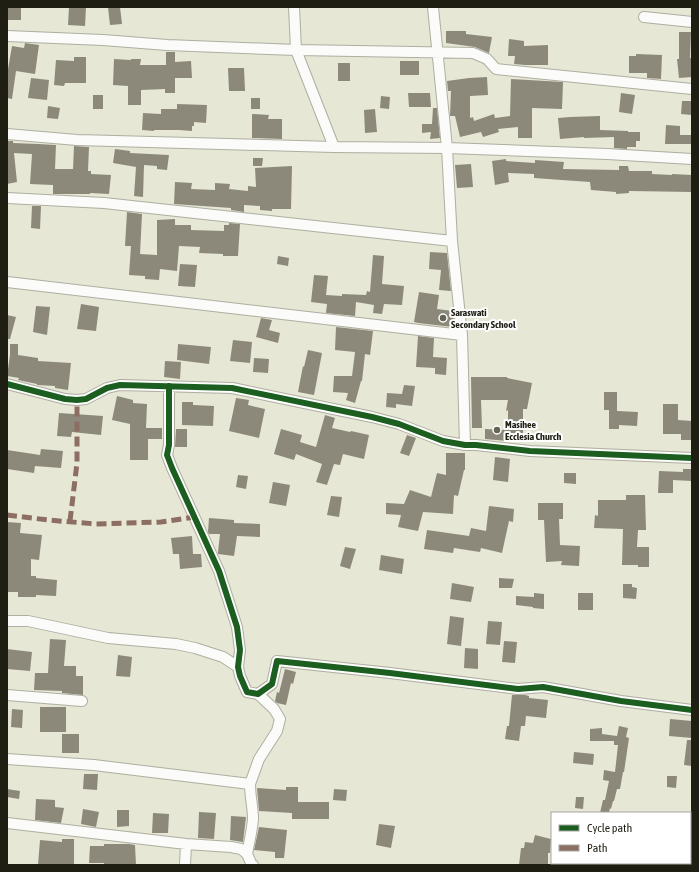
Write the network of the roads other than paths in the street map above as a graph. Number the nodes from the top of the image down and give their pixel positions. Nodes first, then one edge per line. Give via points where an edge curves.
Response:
1 (294, 7) edge
2 (434, 7) edge
3 (644, 17) dead end
4 (692, 22) edge
5 (7, 36) edge
6 (296, 50) junction
7 (437, 53) junction
8 (692, 89) edge
9 (7, 134) edge
10 (334, 148) junction
11 (447, 148) junction
12 (692, 159) edge
13 (7, 198) edge
14 (452, 241) junction
15 (7, 282) edge
16 (462, 335) junction
17 (7, 384) edge
18 (170, 386) junction
19 (465, 445) junction
20 (692, 458) edge
21 (7, 620) edge
22 (238, 667) junction
23 (258, 694) junction
24 (7, 695) edge
25 (82, 701) dead end
26 (692, 710) edge
27 (7, 759) edge
28 (250, 784) junction
29 (7, 823) edge
30 (186, 844) junction
31 (246, 854) junction
32 (185, 865) edge
33 (253, 865) edge

1 - 6 street
2 - 7 street
3 - 4 street
5 - 6 street
6 - 7 street
6 - 10 street
7 - 8 street via 473,53 487,59 496,69
7 - 11 street
9 - 10 street via 77,140
10 - 11 street
11 - 12 street
11 - 14 street
13 - 14 street via 104,203
14 - 16 street
15 - 16 street
16 - 19 street
17 - 18 street via 77,400 86,399 107,388 120,385
18 - 19 street via 232,388 372,417 399,424 443,441
18 - 22 street via 168,455 218,571 237,627 240,650
19 - 20 street via 530,451
21 - 22 street via 28,621 108,638 176,644 223,657
22 - 23 street via 247,692
23 - 26 street via 272,684 277,660 518,689 543,687
23 - 28 street via 274,709 280,719 277,731 259,759
24 - 25 street
27 - 28 street via 94,765
28 - 31 street via 252,819
29 - 30 street
30 - 31 street via 231,847 241,849
30 - 32 street
31 - 33 street

